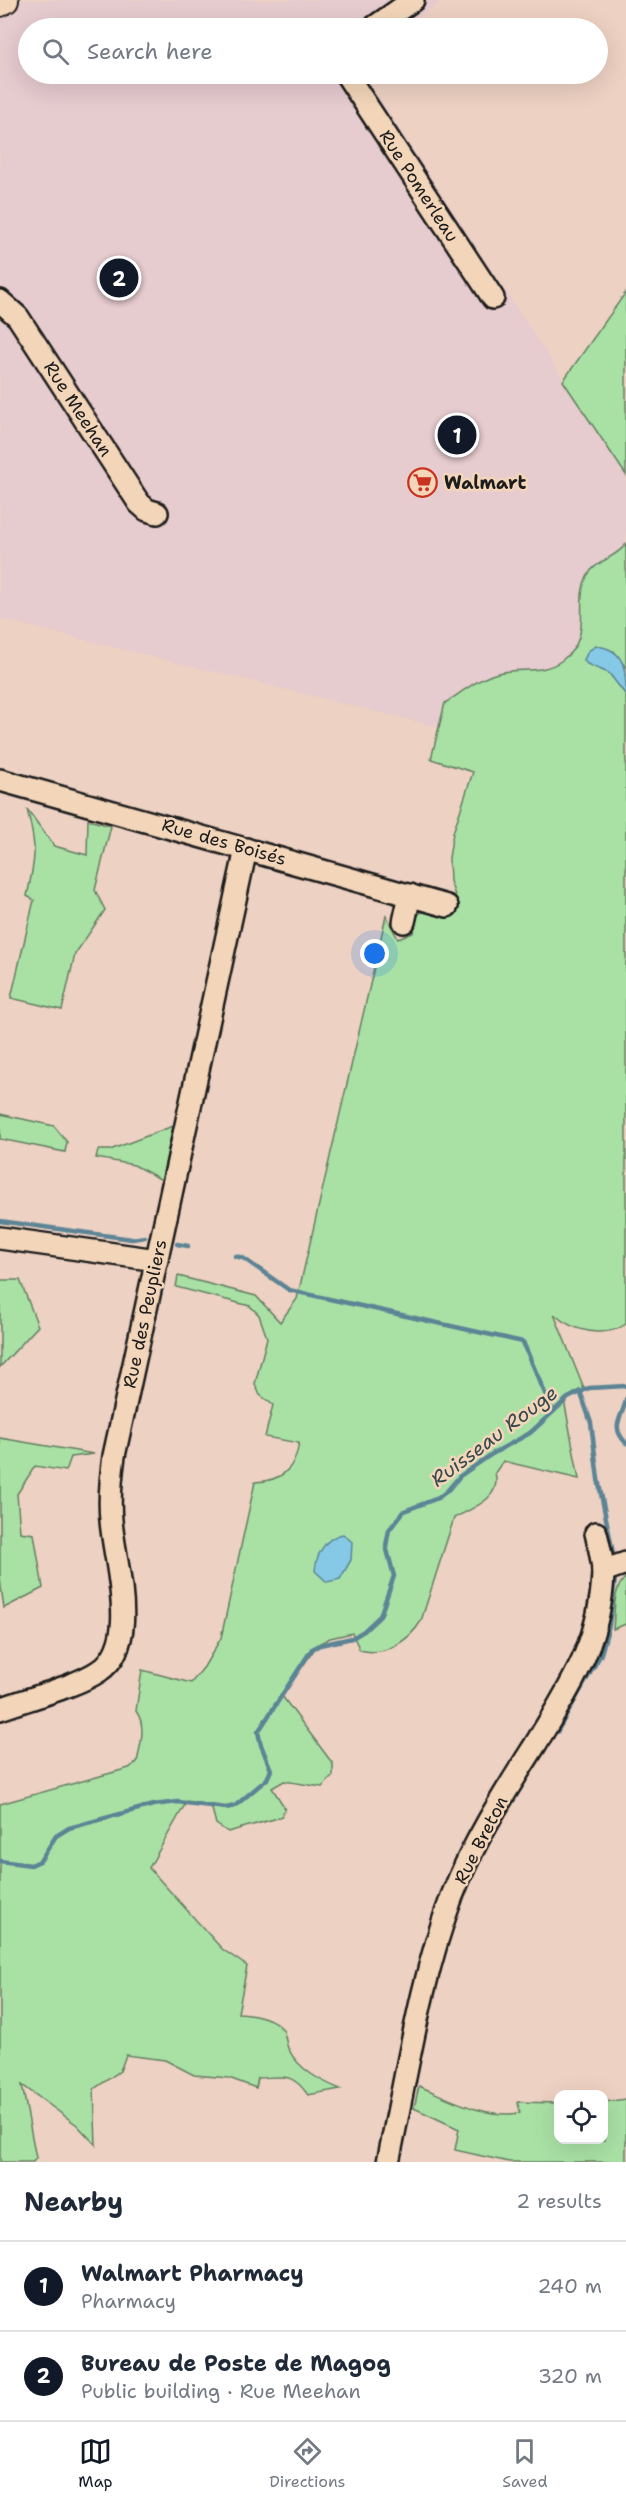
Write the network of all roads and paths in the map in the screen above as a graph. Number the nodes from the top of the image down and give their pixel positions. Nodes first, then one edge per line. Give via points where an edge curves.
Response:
1 (5, 0) edge
2 (413, 0) edge
3 (0, 3) edge
4 (387, 18) edge
5 (353, 84) edge
6 (493, 298) dead end
7 (0, 301) edge
8 (157, 513) dead end
9 (0, 780) edge
10 (246, 849) junction
11 (410, 895) junction
12 (447, 906) dead end
13 (404, 922) dead end
14 (0, 1238) edge
15 (157, 1260) junction
16 (596, 1533) dead end
17 (626, 1563) edge
18 (603, 1571) junction
19 (0, 1709) edge
20 (388, 2162) edge

1 - 3 main road
2 - 4 street
5 - 6 street, Rue Pomerleau
7 - 8 street, Rue Meehan via 18,317 139,503
9 - 10 street, Rue des Boisés
10 - 11 street, Rue des Boisés
10 - 15 street, Rue des Peupliers
11 - 12 street, Rue des Boisés
11 - 13 street
14 - 15 street
15 - 19 street, Rue des Peupliers via 111,1480 122,1640 113,1658 99,1671
16 - 18 street, Rue Breton
17 - 18 street
18 - 20 street, Rue Breton via 592,1634 581,1667 491,1816 452,1896 426,1986

